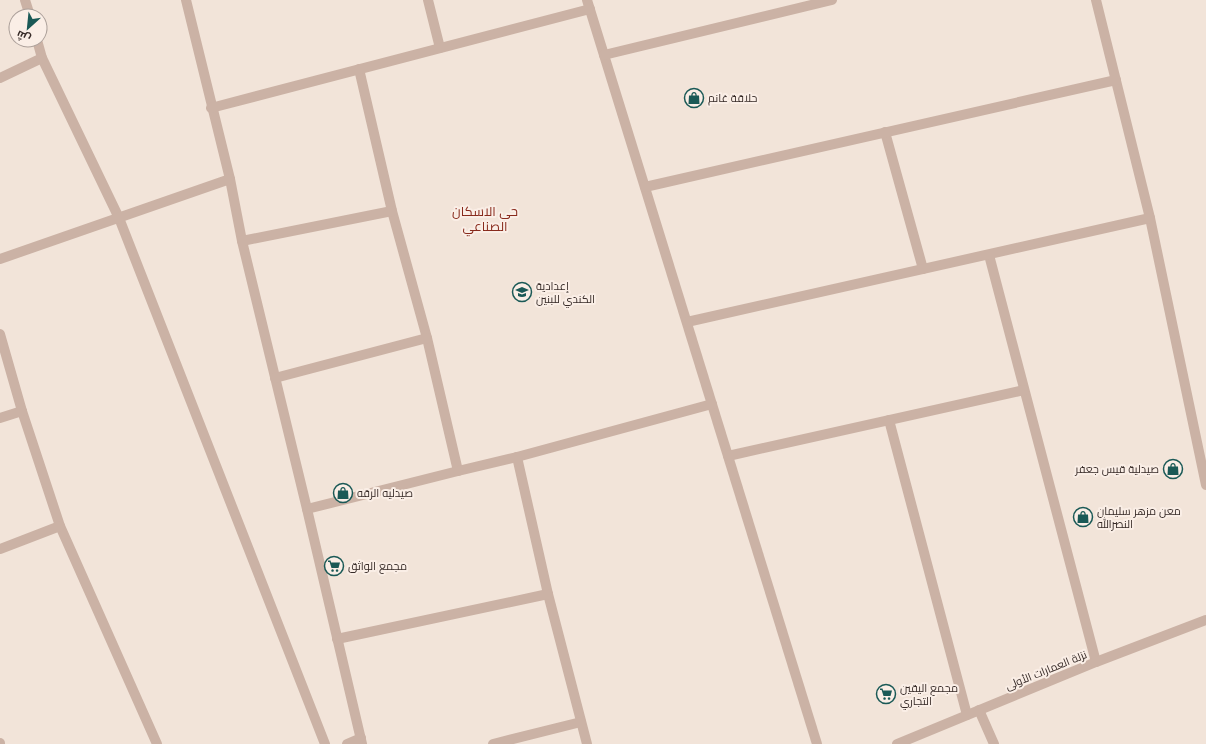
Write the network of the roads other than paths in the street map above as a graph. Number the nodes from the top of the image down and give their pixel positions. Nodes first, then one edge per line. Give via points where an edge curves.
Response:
1 (186, 0) edge
2 (428, 0) edge
3 (832, 0) edge
4 (1096, 0) edge
5 (589, 4) edge
6 (799, 4) edge
7 (39, 48) edge
8 (440, 48) junction
9 (604, 55) junction
10 (42, 58) junction
11 (359, 69) junction
12 (0, 78) edge
13 (1116, 80) junction
14 (211, 108) junction
15 (885, 132) junction
16 (230, 179) junction
17 (645, 187) junction
18 (392, 211) junction
19 (119, 218) junction
20 (1150, 218) junction
21 (242, 241) junction
22 (989, 255) junction
23 (0, 259) edge
24 (923, 269) junction
25 (687, 322) junction
26 (0, 334) edge
27 (427, 338) junction
28 (275, 378) junction
29 (1024, 390) junction
30 (712, 404) junction
31 (22, 411) junction
32 (0, 418) edge
33 (888, 420) junction
34 (728, 456) junction
35 (518, 457) junction
36 (458, 471) junction
37 (1206, 485) edge
38 (307, 509) junction
39 (60, 526) junction
40 (0, 549) edge
41 (548, 594) junction
42 (1206, 620) edge
43 (337, 639) junction
44 (1096, 662) junction
45 (980, 710) junction
46 (967, 715) junction
47 (581, 722) junction
48 (361, 741) edge
49 (157, 744) edge
50 (325, 744) edge
51 (346, 744) edge
52 (493, 744) edge
53 (587, 744) edge
54 (817, 744) edge
55 (897, 744) edge
56 (994, 744) edge

1 - 14 street
2 - 8 street
3 - 6 street
4 - 13 street
5 - 8 street
5 - 9 street
6 - 9 street
7 - 10 street
8 - 11 street
9 - 17 street
10 - 12 street
10 - 19 street
11 - 14 street
11 - 18 street
13 - 15 street
13 - 20 street
14 - 16 street
15 - 17 street
15 - 24 street
16 - 19 street
16 - 21 street
17 - 25 street
18 - 21 street
18 - 27 street
19 - 23 street
19 - 50 street
20 - 22 street
20 - 37 street
21 - 28 street
22 - 24 street
22 - 29 street
24 - 25 street
25 - 30 street
26 - 31 street
27 - 28 street
27 - 36 street
28 - 38 street
29 - 33 street
29 - 44 street
30 - 34 street
30 - 35 street
31 - 32 street
31 - 39 street
33 - 34 street
33 - 46 street
34 - 54 street
35 - 36 street
35 - 41 street
36 - 38 street
38 - 43 street
39 - 40 street
39 - 49 street
41 - 43 street
41 - 47 street
42 - 44 street, نزلة العمارات الأولى
43 - 48 street
44 - 45 street, نزلة العمارات الأولى
45 - 46 street, نزلة العمارات الأولى
45 - 56 street
46 - 55 street, نزلة العمارات الأولى
47 - 52 street
47 - 53 street
48 - 51 street

